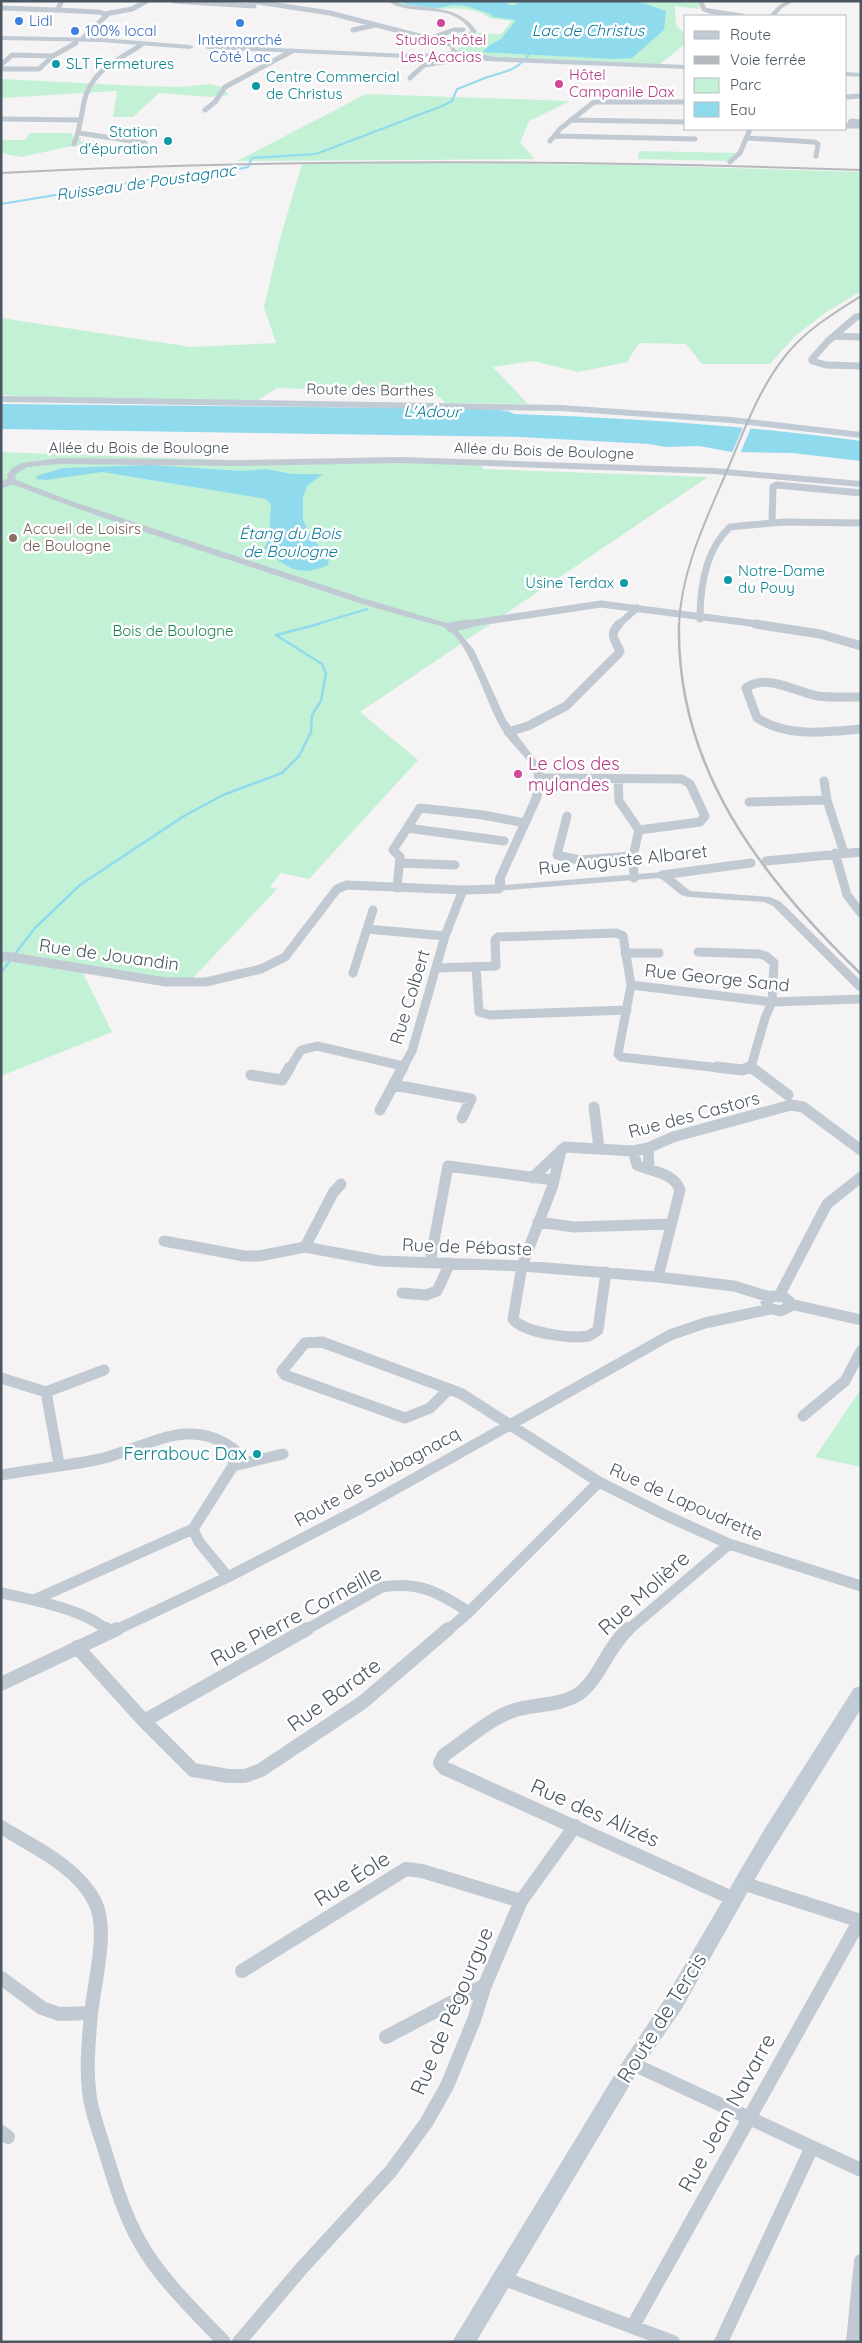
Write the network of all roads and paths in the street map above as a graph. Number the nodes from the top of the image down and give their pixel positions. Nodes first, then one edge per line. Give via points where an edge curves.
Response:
1 (62, 1) edge
2 (147, 1) edge
3 (174, 1) edge
4 (391, 1) edge
5 (700, 1) edge
6 (791, 1) edge
7 (189, 2) edge
8 (254, 3) edge
9 (1, 8) edge
10 (56, 10) junction
11 (105, 14) junction
12 (735, 15) edge
13 (773, 15) edge
14 (376, 25) junction
15 (353, 30) dead end
16 (463, 30) dead end
17 (1, 38) edge
18 (431, 38) junction
19 (80, 41) junction
20 (141, 45) junction
21 (160, 45) junction
22 (292, 50) junction
23 (454, 54) junction
24 (53, 56) junction
25 (1, 65) edge
26 (684, 67) edge
27 (1, 69) edge
28 (847, 74) edge
29 (861, 75) edge
30 (410, 78) dead end
31 (861, 96) edge
32 (849, 97) edge
33 (684, 102) edge
34 (205, 110) dead end
35 (1, 119) edge
36 (81, 120) junction
37 (571, 120) junction
38 (662, 121) junction
39 (684, 122) edge
40 (750, 130) edge
41 (79, 133) junction
42 (748, 138) junction
43 (661, 139) junction
44 (695, 139) dead end
45 (144, 143) dead end
46 (74, 144) dead end
47 (816, 156) dead end
48 (730, 162) dead end
49 (861, 316) edge
50 (834, 336) junction
51 (861, 337) edge
52 (861, 366) edge
53 (1, 399) edge
54 (861, 435) edge
55 (12, 481) junction
56 (861, 484) edge
57 (1, 485) edge
58 (861, 493) edge
59 (772, 523) junction
60 (861, 523) edge
61 (637, 608) junction
62 (700, 619) junction
63 (450, 627) junction
64 (861, 646) edge
65 (861, 697) edge
66 (861, 729) edge
67 (508, 732) junction
68 (542, 778) junction
69 (618, 779) junction
70 (824, 781) dead end
71 (827, 800) junction
72 (749, 802) dead end
73 (567, 816) dead end
74 (525, 823) junction
75 (407, 828) junction
76 (639, 830) junction
77 (504, 841) dead end
78 (861, 852) edge
79 (839, 853) junction
80 (634, 856) junction
81 (766, 861) dead end
82 (400, 863) junction
83 (751, 863) dead end
84 (455, 865) dead end
85 (662, 875) junction
86 (634, 878) junction
87 (397, 888) junction
88 (499, 889) junction
89 (463, 890) junction
90 (373, 910) dead end
91 (861, 913) edge
92 (367, 929) junction
93 (445, 936) junction
94 (659, 952) dead end
95 (698, 952) dead end
96 (626, 953) junction
97 (3, 957) edge
98 (476, 967) junction
99 (436, 968) junction
100 (353, 973) dead end
101 (631, 985) junction
102 (861, 988) edge
103 (861, 999) edge
104 (772, 1002) junction
105 (627, 1010) junction
106 (403, 1066) junction
107 (751, 1068) junction
108 (251, 1075) dead end
109 (394, 1085) junction
110 (788, 1095) dead end
111 (594, 1107) dead end
112 (380, 1110) dead end
113 (462, 1118) dead end
114 (599, 1148) junction
115 (648, 1148) junction
116 (561, 1149) junction
117 (861, 1150) edge
118 (633, 1151) junction
119 (649, 1169) junction
120 (861, 1177) edge
121 (532, 1178) junction
122 (553, 1180) junction
123 (341, 1184) dead end
124 (538, 1222) junction
125 (670, 1224) junction
126 (164, 1241) dead end
127 (305, 1247) junction
128 (430, 1262) junction
129 (450, 1263) junction
130 (522, 1266) junction
131 (606, 1272) junction
132 (658, 1277) junction
133 (402, 1293) dead end
134 (773, 1301) junction
135 (790, 1304) junction
136 (859, 1318) edge
137 (861, 1351) edge
138 (104, 1370) dead end
139 (1, 1378) edge
140 (449, 1389) junction
141 (46, 1392) junction
142 (804, 1416) dead end
143 (508, 1425) junction
144 (283, 1454) dead end
145 (59, 1464) junction
146 (234, 1466) junction
147 (1, 1475) edge
148 (598, 1482) junction
149 (193, 1529) junction
150 (729, 1544) junction
151 (228, 1577) junction
152 (861, 1586) edge
153 (1, 1594) edge
154 (34, 1600) junction
155 (469, 1612) junction
156 (109, 1633) junction
157 (78, 1647) junction
158 (1, 1684) edge
159 (861, 1693) edge
160 (144, 1721) junction
161 (440, 1762) joint
162 (575, 1826) junction
163 (1, 1827) edge
164 (738, 1891) junction
165 (521, 1901) junction
166 (860, 1920) edge
167 (242, 1971) dead end
168 (1, 1978) edge
169 (485, 1985) junction
170 (91, 2013) junction
171 (386, 2037) dead end
172 (633, 2064) junction
173 (748, 2118) junction
174 (811, 2149) junction
175 (861, 2170) edge
176 (861, 2261) edge
177 (502, 2278) junction
178 (634, 2326) junction
179 (224, 2342) edge
180 (239, 2342) edge
181 (463, 2342) edge
182 (672, 2342) edge
183 (721, 2342) edge
184 (853, 2342) edge

1 - 10 street
2 - 11 street via 132,9
3 - 7 street
4 - 23 street via 402,7 431,8 470,26 474,31
5 - 12 street via 708,11
6 - 13 street
7 - 8 street
8 - 14 street via 321,12
9 - 10 street
10 - 11 street
11 - 19 street via 107,16
14 - 15 street
14 - 18 street
16 - 18 street
17 - 19 main road
18 - 23 street
19 - 20 main road
19 - 21 main road
19 - 24 street
20 - 21 main road
20 - 36 street via 92,80
21 - 22 main road
22 - 23 main road via 408,56
22 - 34 street via 225,87
23 - 26 main road via 495,59
23 - 30 street via 450,61 424,65
24 - 25 street via 12,55
24 - 27 street via 35,70
28 - 29 main road
31 - 32 street
33 - 37 street via 598,102
35 - 36 street
36 - 41 street
37 - 38 street
37 - 43 street via 552,138
38 - 39 street
38 - 43 street
40 - 42 street
41 - 45 street
41 - 46 street
42 - 47 street via 814,142 818,144
42 - 48 street via 740,153
43 - 44 street
49 - 50 street
50 - 51 street
50 - 52 street via 812,362
53 - 54 main road, Route des Barthes via 506,406 765,423
55 - 56 street, Allée du Bois de Boulogne via 14,470 25,464 60,460 237,463 401,460 750,473
55 - 57 street
55 - 63 street via 71,504
58 - 59 street via 777,485 773,487
59 - 60 street
59 - 62 street via 725,530 712,553 701,586
61 - 62 street
61 - 63 street via 588,605
61 - 67 street via 613,630 619,654 575,698 528,726
62 - 64 street via 817,633
63 - 67 street via 472,654
65 - 66 street via 813,695 771,682 754,683 746,688 757,718 775,727 814,732
67 - 68 street
68 - 69 street
68 - 74 street
69 - 76 street via 619,801
69 - 76 street via 682,779 690,784 705,816 700,822
70 - 71 street
71 - 72 street
71 - 79 street
73 - 80 street via 557,855 579,860
74 - 75 street via 425,807 417,810
74 - 88 street via 500,878
75 - 77 street
75 - 82 street via 393,850 400,857
76 - 80 street
78 - 79 street
79 - 81 street
79 - 91 street via 847,895
80 - 86 street
82 - 84 street
82 - 87 street
83 - 85 street, Rue Auguste Albaret
85 - 86 street, Rue Auguste Albaret
85 - 102 street via 688,894 756,897 777,904
86 - 88 street, Rue Auguste Albaret
87 - 89 street, Rue de Jouandin
87 - 97 street, Rue de Jouandin via 341,886 285,957 260,969 206,982 166,982
88 - 89 street, Rue de Jouandin
89 - 93 street, Rue Colbert
90 - 92 street
92 - 93 street
92 - 100 street
93 - 99 street, Rue Colbert
94 - 96 street
95 - 104 street via 736,952 771,959 774,963
96 - 98 street via 623,936 616,933 498,937 494,940 496,966
96 - 101 street
98 - 99 street
98 - 105 street via 479,1012 490,1015
99 - 106 street, Rue Colbert via 412,1051
101 - 104 street, Rue George Sand
101 - 105 street
103 - 104 street, Rue George Sand
104 - 107 street
105 - 107 street via 618,1054 621,1057 742,1070
106 - 108 street via 317,1046 301,1050 282,1080
106 - 109 street, Rue Colbert
107 - 110 street
109 - 112 street, Rue Colbert
109 - 113 street via 471,1099
111 - 114 street
114 - 116 street, Rue des Castors via 572,1146
114 - 118 street, Rue des Castors
115 - 117 street, Rue des Castors via 673,1137 798,1105
115 - 118 street, Rue des Castors
115 - 119 street
116 - 121 street
116 - 122 street
118 - 119 street via 637,1165
119 - 125 street via 671,1177 678,1184 680,1190
120 - 134 street via 827,1204
121 - 122 street
121 - 128 street via 448,1166
122 - 124 street
123 - 127 street
124 - 125 street via 574,1228
124 - 130 street
125 - 132 street
126 - 127 street, Rue de Pébaste via 244,1256
127 - 128 street, Rue de Pébaste via 380,1261
128 - 129 street, Rue de Pébaste
129 - 130 street, Rue de Pébaste
129 - 133 street via 437,1291 426,1295
130 - 131 street, Rue de Pébaste
130 - 131 street via 513,1319 515,1324 525,1330 589,1336 598,1330
131 - 132 street, Rue de Pébaste
132 - 134 street, Rue de Pébaste via 734,1286 752,1290
134 - 135 street, Rue de Pébaste via 788,1299
134 - 135 street, Route de Saubagnacq via 784,1310
134 - 143 street, Route de Saubagnacq via 670,1335
135 - 136 street
137 - 142 street via 845,1380
138 - 141 street
139 - 141 street
140 - 140 street, Rue de Lapoudrette via 438,1402 405,1418 285,1375 283,1367 305,1343 322,1342
140 - 143 street, Rue de Lapoudrette via 462,1394
141 - 145 street
143 - 148 street, Rue de Lapoudrette
143 - 151 street, Route de Saubagnacq via 365,1506
144 - 146 street
145 - 146 street via 113,1456 174,1434 195,1434 226,1442 235,1450
145 - 147 street
146 - 149 street
148 - 150 street, Rue de Lapoudrette
148 - 155 street, Rue Barate
149 - 151 street via 199,1542
149 - 154 street
150 - 152 street, Rue de Lapoudrette
150 - 161 street, Rue Molière via 612,1645 585,1689 570,1699 551,1705 504,1714 444,1755
151 - 156 street, Route de Saubagnacq
153 - 154 street
154 - 156 street via 93,1619
155 - 160 street, Rue Pierre Corneille via 423,1586 397,1584 382,1587
155 - 160 street, Rue Barate via 363,1702 261,1770 245,1776 193,1770
156 - 157 street, Route de Saubagnacq
157 - 158 street, Route de Saubagnacq
157 - 160 street, Rue Barate
159 - 164 main road, Route de Tercis
161 - 162 street, Rue des Alizés via 444,1768
162 - 164 street, Rue des Alizés
162 - 165 street, Rue de Pégourgue
163 - 170 street via 54,1860 84,1884 96,1903 100,1918 99,1942
164 - 166 street, Rue des Alizés
164 - 172 main road, Route de Tercis via 720,1927
165 - 167 street, Rue Éole via 406,1869
165 - 169 street, Rue de Pégourgue
166 - 173 street, Rue Jean Navarre
168 - 170 street via 42,2008 59,2014
169 - 171 street
169 - 180 street, Rue de Pégourgue via 447,2086 412,2144
170 - 179 street via 90,2101 121,2203 149,2257
172 - 173 street
172 - 177 main road, Route de Tercis
173 - 174 street
173 - 178 street, Rue Jean Navarre
174 - 175 street
174 - 183 street
176 - 184 street
177 - 178 street
177 - 181 main road, Route de Tercis
178 - 182 street

